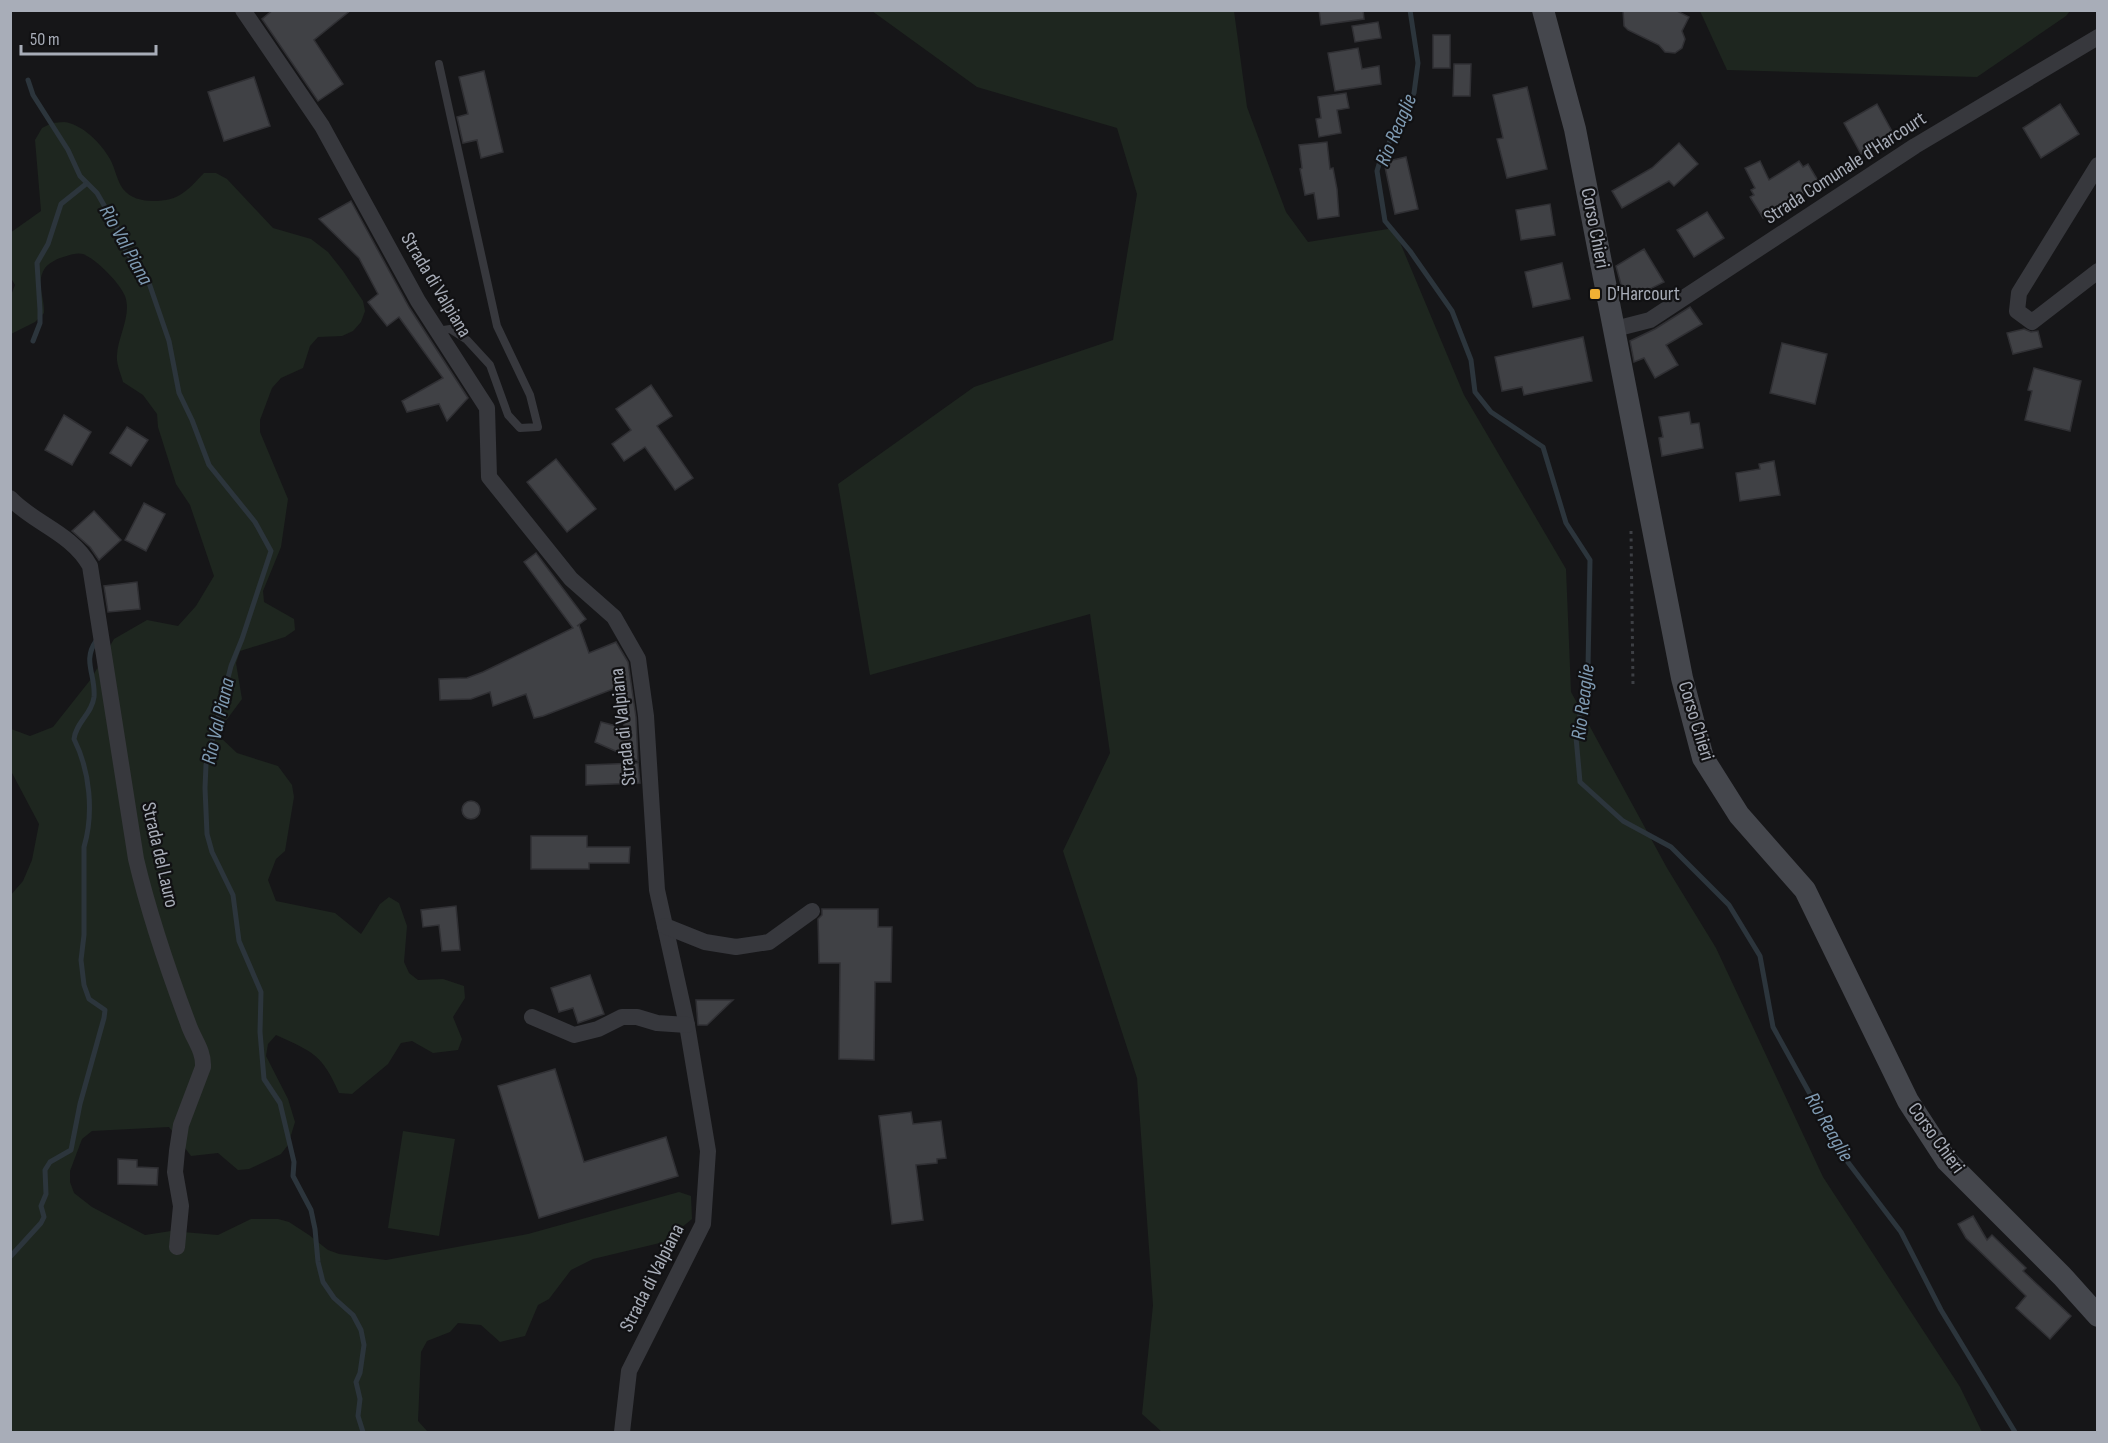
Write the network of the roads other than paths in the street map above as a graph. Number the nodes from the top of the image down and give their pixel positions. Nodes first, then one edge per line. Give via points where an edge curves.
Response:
1 (243, 10) edge
2 (1543, 10) edge
3 (2097, 37) edge
4 (439, 64) dead end
5 (2097, 165) edge
6 (2097, 271) edge
7 (1615, 329) junction
8 (437, 331) junction
9 (10, 498) edge
10 (812, 910) dead end
11 (665, 926) junction
12 (532, 1017) dead end
13 (687, 1025) junction
14 (177, 1247) dead end
15 (2097, 1316) edge
16 (622, 1432) edge

1 - 8 street, Strada di Valpiana via 322,126
2 - 7 main road, Corso Chieri via 1575,129
3 - 7 street, Strada Comunale d'Harcourt via 1915,146 1650,320
4 - 8 lane via 497,326 530,395 538,428 520,428 508,414 490,365 467,340 450,329
5 - 6 street via 2019,293 2017,311 2032,322
7 - 15 main road, Corso Chieri via 1682,678 1703,758 1738,815 1805,890 1908,1101 1947,1161
8 - 11 street, Strada di Valpiana via 487,408 489,477 571,579 614,617 638,659 646,716 657,890
9 - 14 street, Strada del Lauro via 56,531 84,555 90,566 138,869 188,1025 203,1057 203,1067 181,1125 177,1151 175,1172 181,1206
10 - 11 street via 769,942 736,947 705,942
11 - 13 street, Strada di Valpiana
12 - 13 street via 574,1035 622,1017
13 - 16 street, Strada di Valpiana via 708,1151 703,1224 628,1371

